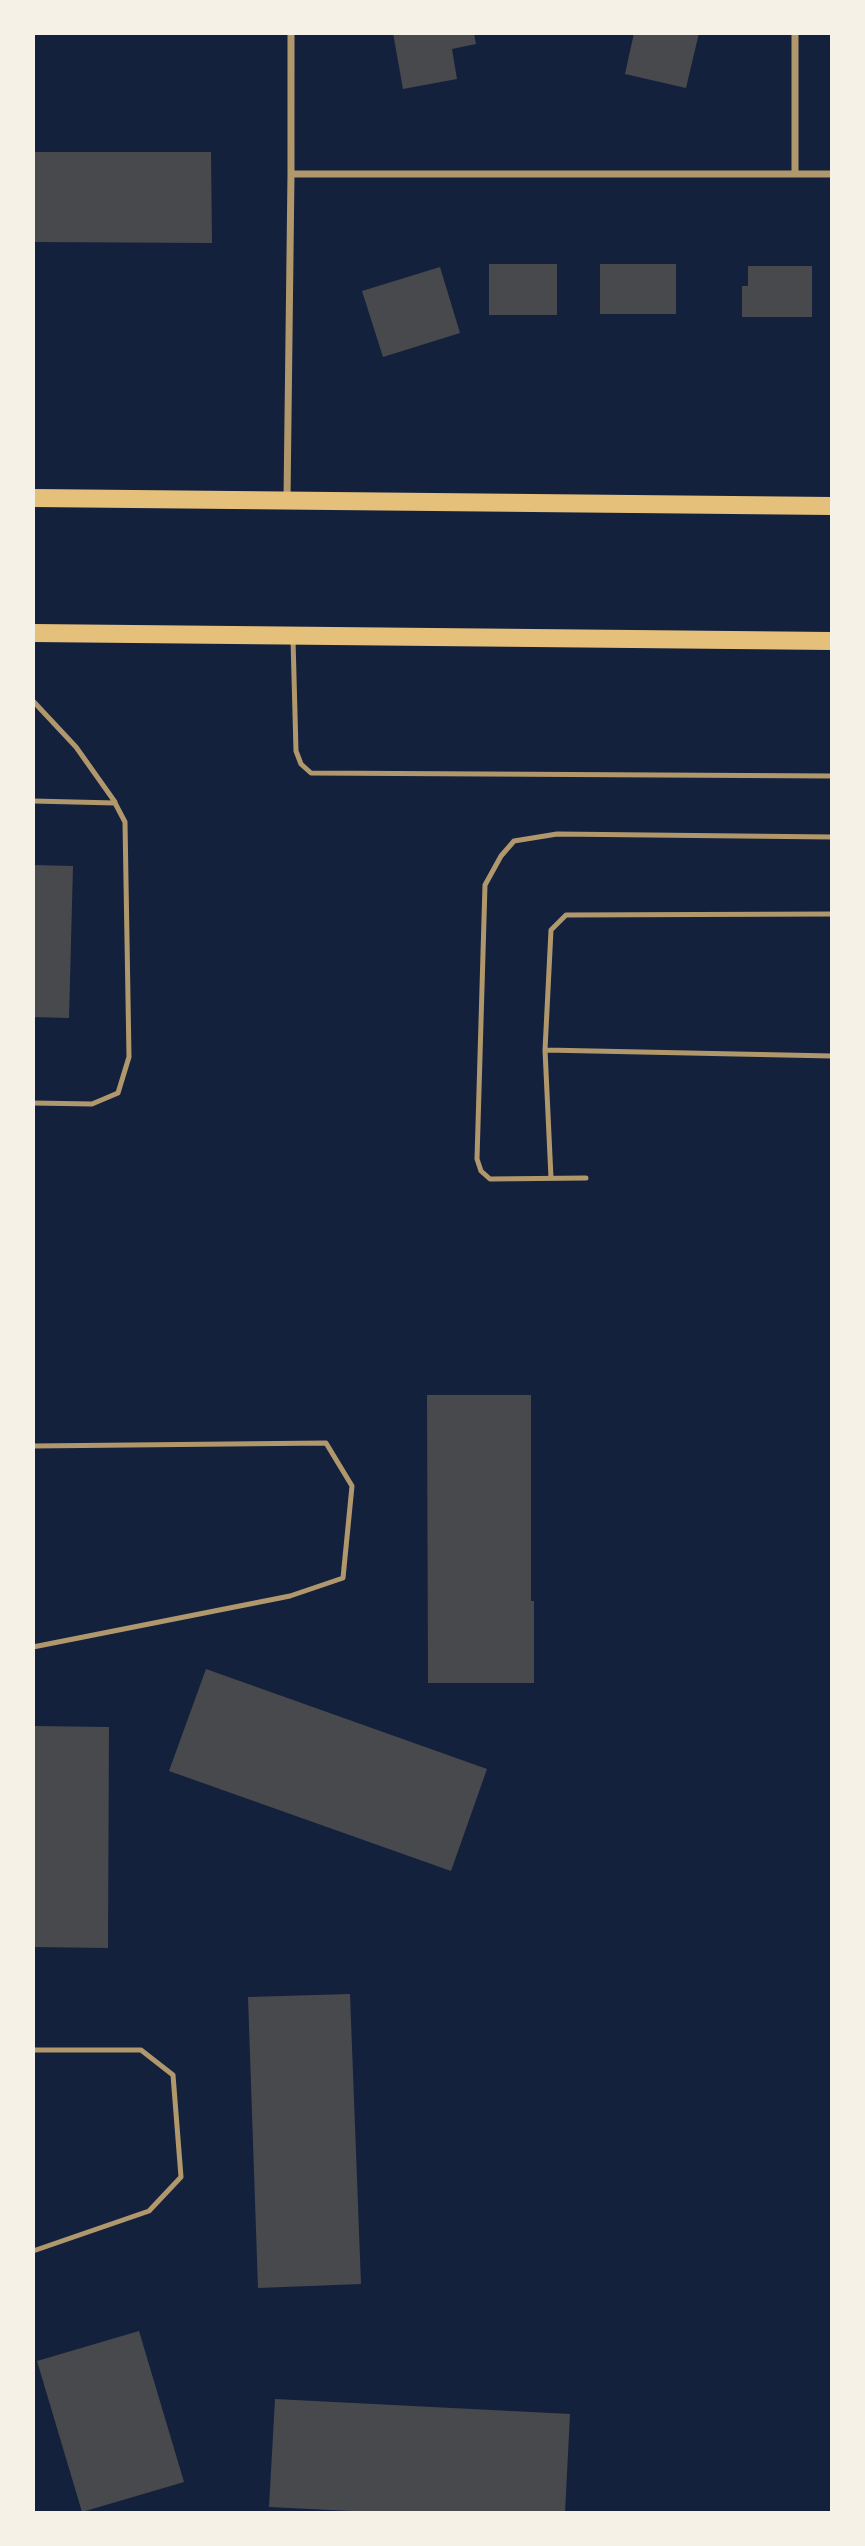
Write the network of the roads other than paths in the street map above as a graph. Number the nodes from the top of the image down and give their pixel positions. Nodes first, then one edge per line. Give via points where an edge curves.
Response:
1 (291, 33) edge
2 (795, 33) edge
3 (795, 173) junction
4 (291, 174) junction
5 (832, 174) edge
6 (33, 498) edge
7 (286, 499) junction
8 (832, 506) edge
9 (33, 633) edge
10 (293, 636) junction
11 (832, 641) edge
12 (33, 702) edge
13 (832, 776) edge
14 (33, 800) edge
15 (115, 803) junction
16 (832, 837) edge
17 (832, 914) edge
18 (545, 1051) junction
19 (832, 1056) edge
20 (33, 1102) edge
21 (551, 1178) junction
22 (586, 1178) dead end
23 (33, 1446) edge
24 (33, 1647) edge
25 (33, 2050) edge
26 (33, 2251) edge

1 - 4 street
2 - 3 street
3 - 4 street
3 - 5 street
4 - 7 street
6 - 7 main road
7 - 8 main road
9 - 10 main road
10 - 11 main road
10 - 13 lane via 296,751 311,773
12 - 15 lane via 76,747
14 - 15 lane
15 - 20 lane via 125,822 129,1057 118,1093 92,1104
16 - 21 lane via 557,834 514,841 501,856 485,886 477,1159 490,1179
17 - 18 lane via 566,915 551,930
18 - 19 lane
18 - 21 lane
21 - 22 lane
23 - 24 lane via 326,1443 352,1486 343,1578 290,1596
25 - 26 lane via 141,2050 173,2075 181,2176 149,2211

